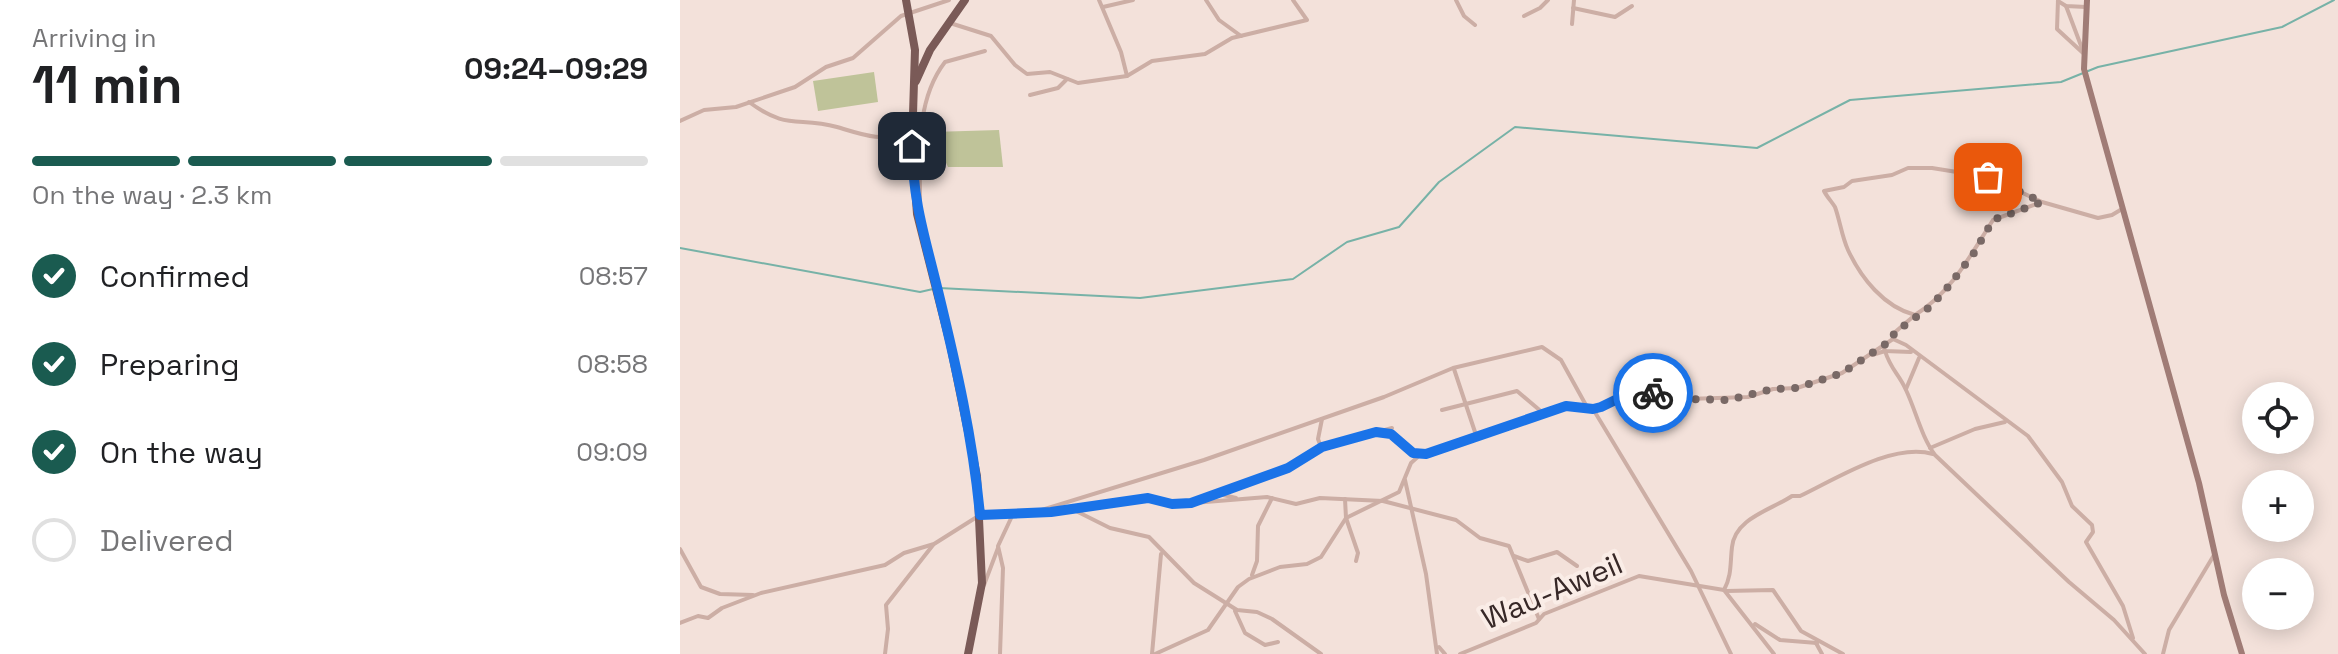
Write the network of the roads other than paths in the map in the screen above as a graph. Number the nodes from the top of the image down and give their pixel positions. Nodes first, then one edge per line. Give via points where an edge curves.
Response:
1 (906, 0) edge
2 (949, 0) edge
3 (965, 0) edge
4 (1099, 0) edge
5 (1133, 0) edge
6 (1206, 0) edge
7 (1293, 0) edge
8 (1456, 0) edge
9 (1548, 0) edge
10 (1574, 0) edge
11 (2057, 0) edge
12 (2087, 4) edge
13 (1632, 6) dead end
14 (2066, 6) junction
15 (1103, 7) junction
16 (1573, 8) junction
17 (909, 13) junction
18 (1524, 16) dead end
19 (947, 23) junction
20 (1572, 24) dead end
21 (1475, 25) dead end
22 (1241, 36) junction
23 (985, 51) dead end
24 (2083, 53) junction
25 (1127, 76) junction
26 (1067, 79) junction
27 (913, 86) junction
28 (1030, 95) dead end
29 (749, 102) junction
30 (680, 121) edge
31 (912, 134) junction
32 (2042, 202) junction
33 (916, 205) junction
34 (2122, 209) junction
35 (1915, 315) junction
36 (1893, 339) junction
37 (1884, 348) junction
38 (1914, 352) junction
39 (1919, 357) junction
40 (1453, 368) junction
41 (1906, 389) junction
42 (1466, 405) junction
43 (1590, 408) junction
44 (1442, 410) dead end
45 (1543, 413) junction
46 (1322, 419) junction
47 (2008, 422) junction
48 (1392, 428) dead end
49 (1380, 432) junction
50 (1477, 438) junction
51 (1322, 447) junction
52 (1930, 448) junction
53 (1421, 454) junction
54 (1935, 455) junction
55 (1405, 478) junction
56 (1219, 494) junction
57 (1272, 498) junction
58 (1239, 499) junction
59 (1345, 499) junction
60 (1383, 501) junction
61 (1194, 502) junction
62 (1412, 507) junction
63 (1072, 509) junction
64 (1035, 512) junction
65 (1013, 514) junction
66 (980, 515) junction
67 (1346, 518) junction
68 (934, 544) junction
69 (998, 546) junction
70 (680, 549) edge
71 (1161, 551) junction
72 (2214, 553) junction
73 (1513, 556) junction
74 (1356, 561) dead end
75 (1577, 566) dead end
76 (1249, 579) junction
77 (1698, 586) junction
78 (981, 590) junction
79 (1725, 590) junction
80 (761, 593) junction
81 (1230, 605) junction
82 (1747, 617) junction
83 (1539, 619) junction
84 (680, 623) edge
85 (2133, 640) junction
86 (1278, 642) dead end
87 (1818, 643) junction
88 (1439, 647) junction
89 (885, 654) edge
90 (968, 654) edge
91 (1000, 654) edge
92 (1154, 654) edge
93 (1321, 654) edge
94 (1437, 654) edge
95 (1445, 654) edge
96 (1460, 654) edge
97 (1731, 654) edge
98 (1774, 654) edge
99 (1822, 654) edge
100 (1843, 654) edge
101 (2145, 654) edge
102 (2163, 654) edge
103 (2242, 654) edge

1 - 17 main road
2 - 17 street
3 - 19 main road
4 - 15 street
5 - 15 street
6 - 22 street via 1219,20
7 - 22 street via 1307,20
8 - 21 street
9 - 18 street
10 - 16 street
11 - 14 street
11 - 24 street via 2057,29
12 - 14 street
12 - 24 street
13 - 16 street via 1615,17
14 - 24 street
15 - 25 street
16 - 20 street
17 - 27 main road
17 - 29 street via 849,60
19 - 26 street via 991,36 1027,74 1050,72
19 - 27 main road
22 - 25 street via 1205,54 1152,61
23 - 33 street via 945,62 935,79 921,123
24 - 34 street
25 - 26 street via 1078,83
26 - 28 street via 1058,88
27 - 31 main road
29 - 30 street via 704,110
29 - 31 street via 775,119 871,138
31 - 33 main road
32 - 34 street via 2098,218
32 - 35 street via 1993,220 1948,287
32 - 35 street via 1988,177 1932,168 1908,168 1824,191 1860,272 1895,308
33 - 66 main road via 972,446
34 - 72 street
35 - 36 street
36 - 37 street
36 - 38 street
37 - 38 street
37 - 41 street via 1890,369
37 - 43 street via 1832,377 1748,397 1687,399 1642,387
38 - 39 street
39 - 41 street
39 - 47 street
40 - 42 street
40 - 43 street via 1536,347 1548,349 1566,367
40 - 46 street
41 - 52 street
42 - 44 street
42 - 45 street via 1518,391
42 - 50 street
43 - 45 street via 1566,406
43 - 77 street
45 - 50 street
46 - 51 street
46 - 64 street
47 - 52 street
47 - 85 street via 2036,446 2072,506 2092,525 2086,542 2123,606
48 - 49 street
49 - 51 street
49 - 53 street
50 - 53 street
51 - 56 street via 1288,468
52 - 54 street
53 - 55 street
54 - 79 street via 1917,450 1890,455 1792,496 1743,524 1733,542
54 - 85 street
55 - 60 street via 1399,492
55 - 62 street
56 - 58 street
56 - 61 street
57 - 58 street
57 - 59 street via 1296,504
57 - 76 street via 1258,526 1257,561
58 - 61 street
59 - 60 street
59 - 67 street
60 - 62 street
60 - 67 street
61 - 63 street via 1148,498
62 - 73 street via 1456,520 1480,538 1507,545
62 - 88 street
63 - 64 street
63 - 71 street via 1110,528 1149,537
64 - 65 street
65 - 66 street
65 - 69 street
66 - 68 street
66 - 78 main road
67 - 74 street
67 - 76 street via 1321,557
68 - 80 street via 874,569
68 - 89 street via 886,605
69 - 78 street
69 - 91 street via 1003,568
70 - 80 street via 701,587 720,594
71 - 81 street via 1194,583
71 - 92 street
72 - 102 street via 2169,630
72 - 103 street
73 - 75 street via 1528,561 1557,552
73 - 83 street
76 - 81 street via 1238,587
77 - 79 street, Wau-Aweil
77 - 83 street, Wau-Aweil via 1639,576
77 - 97 street
78 - 90 main road
79 - 82 street
79 - 87 street, Wau-Aweil via 1773,590 1801,631
80 - 84 street via 708,618
81 - 86 street via 1247,636 1265,645
81 - 92 street via 1208,630
81 - 93 street via 1272,619
82 - 87 street via 1780,640
82 - 98 street
83 - 96 street, Wau-Aweil
85 - 101 street
87 - 99 street
87 - 100 street
88 - 94 street
88 - 95 street

